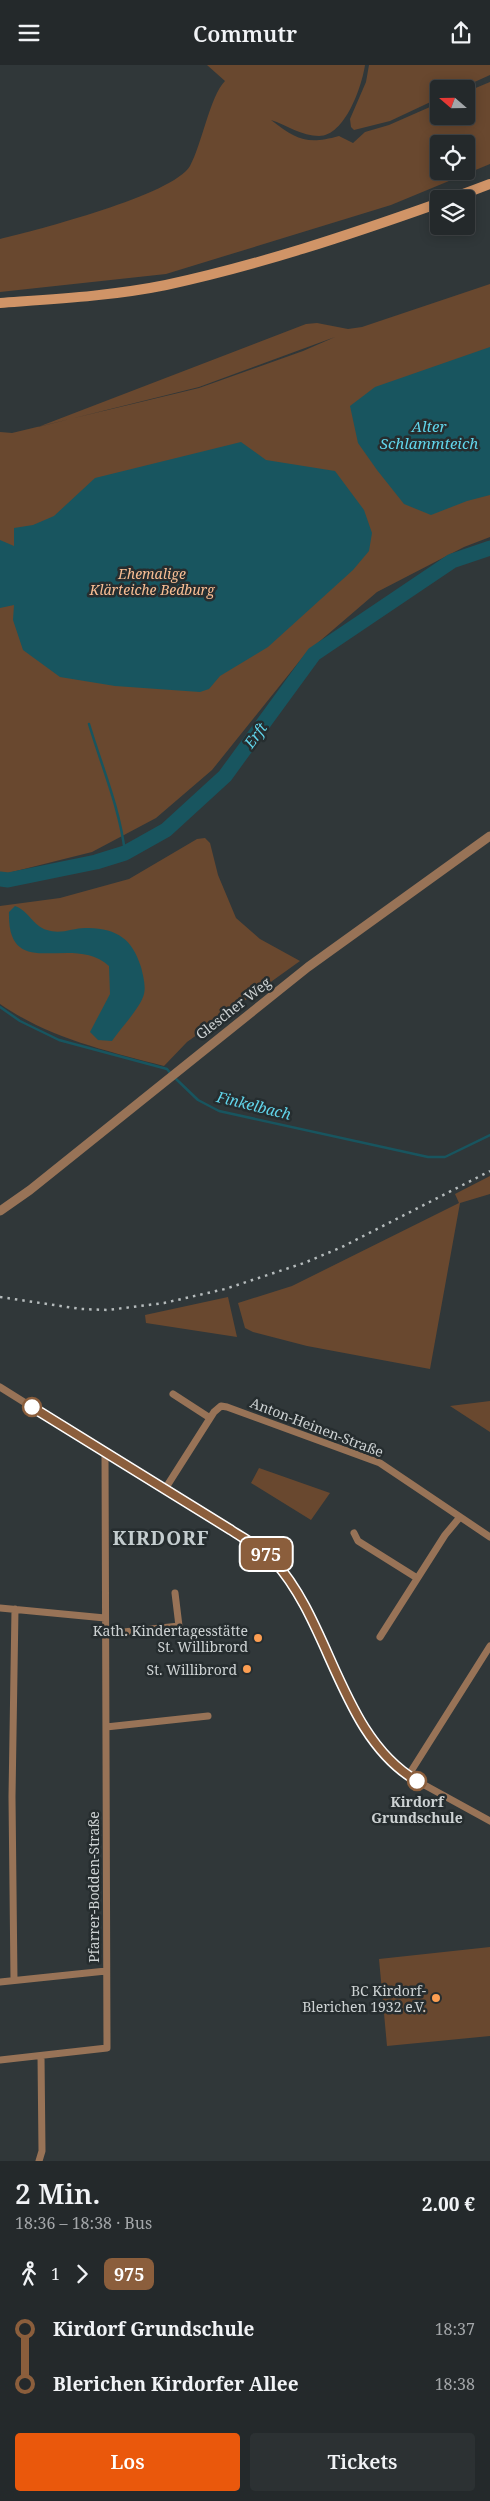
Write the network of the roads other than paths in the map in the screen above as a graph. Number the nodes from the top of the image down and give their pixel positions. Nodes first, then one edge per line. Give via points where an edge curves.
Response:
1 (490, 184) edge
2 (474, 190) edge
3 (430, 206) edge
4 (0, 303) edge
5 (490, 836) edge
6 (0, 1211) edge
7 (0, 1387) edge
8 (173, 1394) dead end
9 (210, 1418) junction
10 (104, 1451) junction
11 (165, 1489) junction
12 (460, 1517) junction
13 (354, 1533) dead end
14 (490, 1537) edge
15 (417, 1578) junction
16 (175, 1593) dead end
17 (0, 1608) edge
18 (15, 1609) junction
19 (105, 1619) junction
20 (105, 1634) junction
21 (380, 1637) dead end
22 (490, 1646) edge
23 (208, 1716) dead end
24 (106, 1727) junction
25 (408, 1776) junction
26 (490, 1821) edge
27 (106, 1971) junction
28 (14, 1981) junction
29 (0, 1982) edge
30 (42, 2056) junction
31 (0, 2060) edge
32 (39, 2161) edge

1 - 2 main road
3 - 4 main road via 323,244 165,285 79,297
5 - 6 street, Glescher Weg via 336,946
7 - 10 street
8 - 9 street
9 - 11 street
9 - 12 street, Anton-Heinen-Straße via 221,1406 227,1407 380,1463
10 - 11 street
10 - 19 street, Pfarrer-Bodden-Straße
11 - 25 street via 262,1551 284,1574 372,1740
12 - 14 street, Anton-Heinen-Straße
12 - 15 street
13 - 15 street via 358,1541
15 - 21 street
16 - 20 street via 179,1626
17 - 18 street
18 - 19 street
18 - 28 street
19 - 20 street, Pfarrer-Bodden-Straße
20 - 24 street, Pfarrer-Bodden-Straße
22 - 25 street
23 - 24 street
24 - 27 street, Pfarrer-Bodden-Straße
25 - 26 street
27 - 28 street
27 - 30 street, Pfarrer-Bodden-Straße via 107,2048
28 - 29 street
30 - 31 street
30 - 32 street via 42,2151

